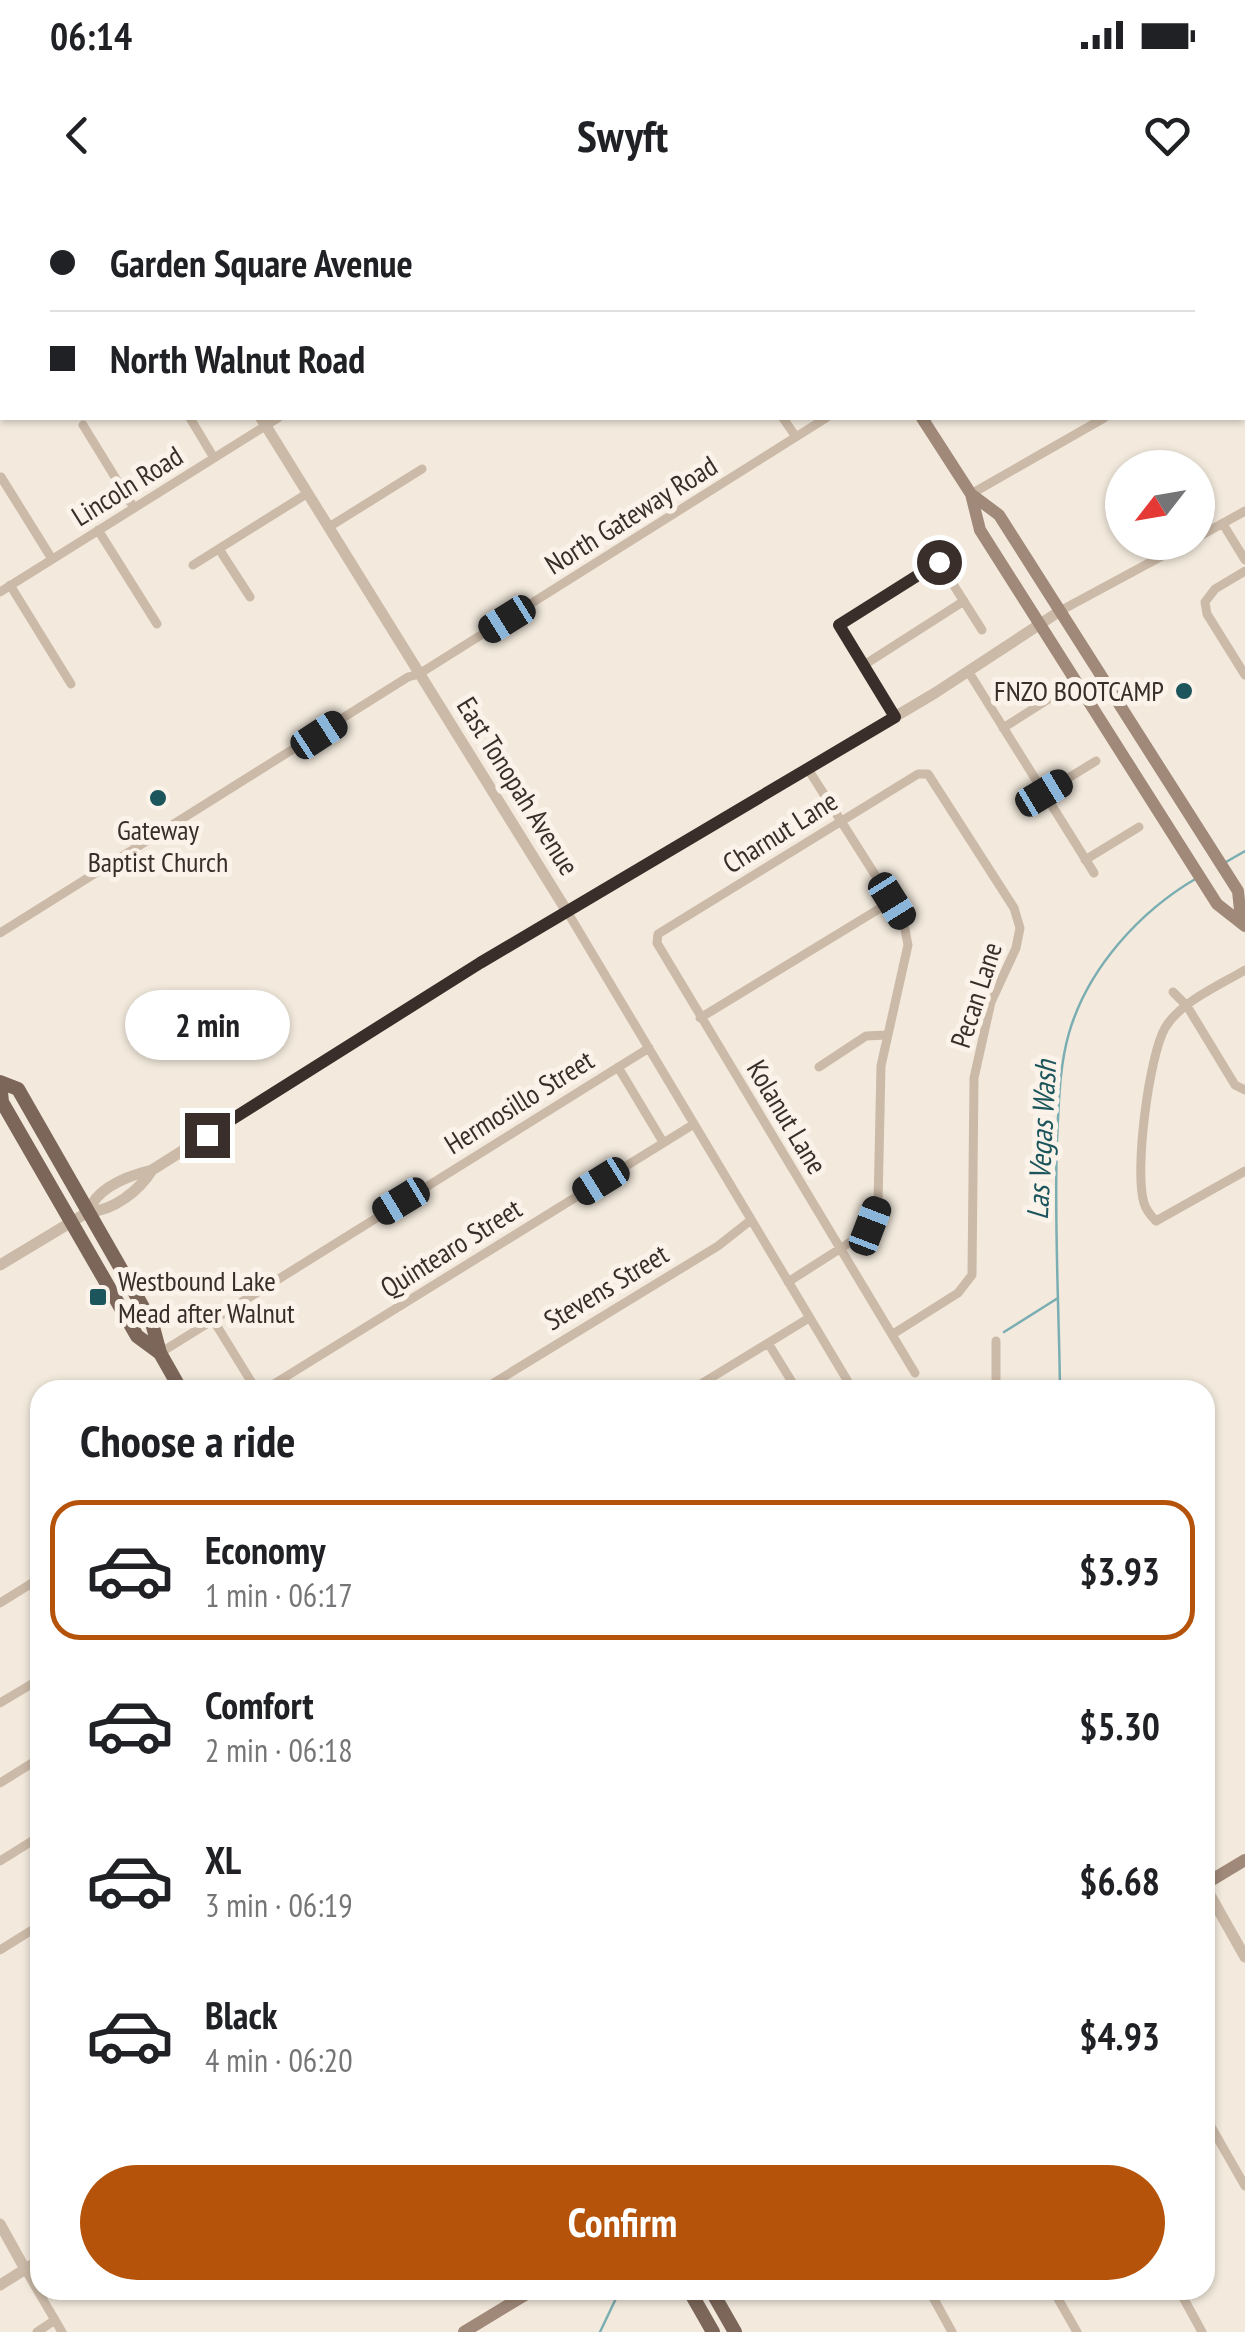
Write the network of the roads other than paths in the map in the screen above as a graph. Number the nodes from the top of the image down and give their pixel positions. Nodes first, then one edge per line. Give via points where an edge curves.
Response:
1 (191, 420) edge
2 (785, 420) edge
3 (823, 420) edge
4 (923, 420) edge
5 (1100, 420) edge
6 (263, 422) edge
7 (83, 425) dead end
8 (796, 437) junction
9 (214, 458) junction
10 (422, 468) dead end
11 (1, 477) edge
12 (308, 494) junction
13 (971, 494) junction
14 (134, 508) junction
15 (1245, 510) edge
16 (1223, 524) junction
17 (329, 526) junction
18 (1215, 528) edge
19 (98, 530) junction
20 (220, 548) junction
21 (52, 559) junction
22 (1155, 560) edge
23 (1245, 560) edge
24 (193, 565) dead end
25 (1245, 571) edge
26 (10, 585) junction
27 (0, 592) edge
28 (250, 597) dead end
29 (964, 601) junction
30 (1060, 612) junction
31 (158, 624) dead end
32 (1040, 624) junction
33 (982, 630) dead end
34 (864, 665) junction
35 (968, 671) junction
36 (419, 674) junction
37 (1245, 676) edge
38 (71, 684) dead end
39 (1055, 695) dead end
40 (895, 717) junction
41 (1003, 728) junction
42 (1096, 760) dead end
43 (808, 769) junction
44 (928, 774) joint
45 (1044, 793) junction
46 (841, 820) junction
47 (1139, 826) dead end
48 (1086, 860) junction
49 (1094, 873) dead end
50 (892, 901) junction
51 (568, 913) junction
52 (1243, 923) edge
53 (0, 933) edge
54 (658, 934) joint
55 (1245, 970) edge
56 (1174, 992) dead end
57 (1187, 1006) junction
58 (700, 1018) junction
59 (886, 1035) junction
60 (648, 1048) junction
61 (618, 1067) junction
62 (819, 1067) dead end
63 (1245, 1090) edge
64 (694, 1124) junction
65 (663, 1142) junction
66 (1245, 1172) edge
67 (88, 1212) junction
68 (751, 1220) junction
69 (71, 1223) junction
70 (841, 1249) junction
71 (0, 1265) edge
72 (788, 1282) junction
73 (212, 1318) junction
74 (809, 1318) junction
75 (893, 1334) junction
76 (996, 1341) dead end
77 (768, 1343) junction
78 (160, 1353) junction
79 (916, 1373) dead end
80 (175, 1380) edge
81 (250, 1380) edge
82 (274, 1380) edge
83 (498, 1380) edge
84 (707, 1380) edge
85 (791, 1380) edge
86 (847, 1380) edge
87 (996, 1380) edge
88 (30, 1584) edge
89 (0, 1604) edge
90 (30, 1685) edge
91 (0, 1703) edge
92 (30, 1764) edge
93 (0, 1783) edge
94 (30, 1842) edge
95 (1245, 1860) edge
96 (0, 1861) edge
97 (1215, 1879) edge
98 (1215, 1903) edge
99 (30, 1931) edge
100 (0, 1950) edge
101 (1245, 1957) edge
102 (1215, 2134) edge
103 (1245, 2186) edge
104 (0, 2224) edge
105 (30, 2266) edge
106 (25, 2269) junction
107 (30, 2277) edge
108 (0, 2285) edge
109 (44, 2300) edge
110 (516, 2300) edge
111 (695, 2300) edge
112 (717, 2300) edge
113 (934, 2300) edge
114 (1059, 2300) edge
115 (1184, 2300) edge
116 (56, 2320) junction
117 (36, 2332) edge
118 (62, 2332) edge
119 (464, 2332) edge
120 (713, 2332) edge
121 (735, 2332) edge
122 (952, 2332) edge
123 (1077, 2332) edge
124 (1202, 2332) edge

1 - 9 street
2 - 8 street
3 - 8 street, North Gateway Road
4 - 13 main road
5 - 13 street
6 - 9 street, Lincoln Road
6 - 12 street, East Tonopah Avenue
7 - 14 street
8 - 36 street, North Gateway Road
9 - 14 street, Lincoln Road
10 - 17 street
11 - 21 street
12 - 17 street, East Tonopah Avenue
12 - 20 street
13 - 30 main road via 999,516
13 - 32 main road via 980,530
14 - 19 street, Lincoln Road
15 - 16 street
16 - 18 street
16 - 23 street
17 - 36 street, East Tonopah Avenue
19 - 21 street, Lincoln Road
19 - 31 street
20 - 24 street
20 - 28 street
21 - 26 street, Lincoln Road
22 - 30 street
25 - 37 street via 1205,602
26 - 27 street, Lincoln Road
26 - 38 street
29 - 33 street
29 - 34 street
29 - 34 street via 939,562 856,614 839,625
30 - 32 street
30 - 52 main road via 1238,891
32 - 35 street
32 - 52 main road via 1217,904
34 - 40 street
35 - 40 street
35 - 41 street
36 - 51 street, East Tonopah Avenue
36 - 53 street, North Gateway Road
39 - 41 street
40 - 43 street
41 - 45 street
42 - 45 street
43 - 46 street
43 - 51 street
44 - 46 street, Charnut Lane
44 - 75 street, Pecan Lane via 1014,908 1020,928 991,1002 974,1078 972,1274 958,1294
45 - 48 street
46 - 50 street
46 - 54 street, Charnut Lane
47 - 48 street
48 - 49 street
50 - 58 street
50 - 59 street via 908,945
51 - 60 street, East Tonopah Avenue
51 - 67 street via 152,1170 97,1194
54 - 58 street, Kolanut Lane via 660,951
55 - 57 street
56 - 57 street
57 - 63 street via 1235,1086
57 - 66 street via 1164,1029 1158,1047 1143,1129 1144,1204 1156,1221
58 - 70 street, Kolanut Lane
59 - 62 street via 866,1036
59 - 70 street via 878,1204 863,1234
60 - 61 street, Hermosillo Street
60 - 64 street, East Tonopah Avenue
61 - 65 street
61 - 73 street, Hermosillo Street
64 - 65 street, Quintearo Street
64 - 68 street, East Tonopah Avenue
65 - 82 street, Quintearo Street
67 - 69 street
67 - 69 main road via 18,1088 0,1082 2,1102
67 - 78 main road via 152,1323
68 - 72 street, East Tonopah Avenue
68 - 83 street, Stevens Street
69 - 71 street
69 - 78 main road via 137,1336
70 - 72 street
70 - 75 street, Kolanut Lane
72 - 74 street, East Tonopah Avenue
73 - 78 street, Hermosillo Street
73 - 81 street
74 - 77 street
74 - 86 street, East Tonopah Avenue
75 - 79 street, Kolanut Lane
76 - 87 street
77 - 84 street
77 - 85 street
78 - 80 main road
88 - 89 street
90 - 91 street
92 - 93 street
94 - 96 street
95 - 97 main road
98 - 101 street
99 - 100 street
102 - 103 street
104 - 106 street
105 - 106 street
106 - 107 street
106 - 108 street
109 - 116 street
110 - 119 main road
111 - 120 main road
112 - 121 main road
113 - 122 street
114 - 123 street
115 - 124 street
116 - 117 street
116 - 118 street

